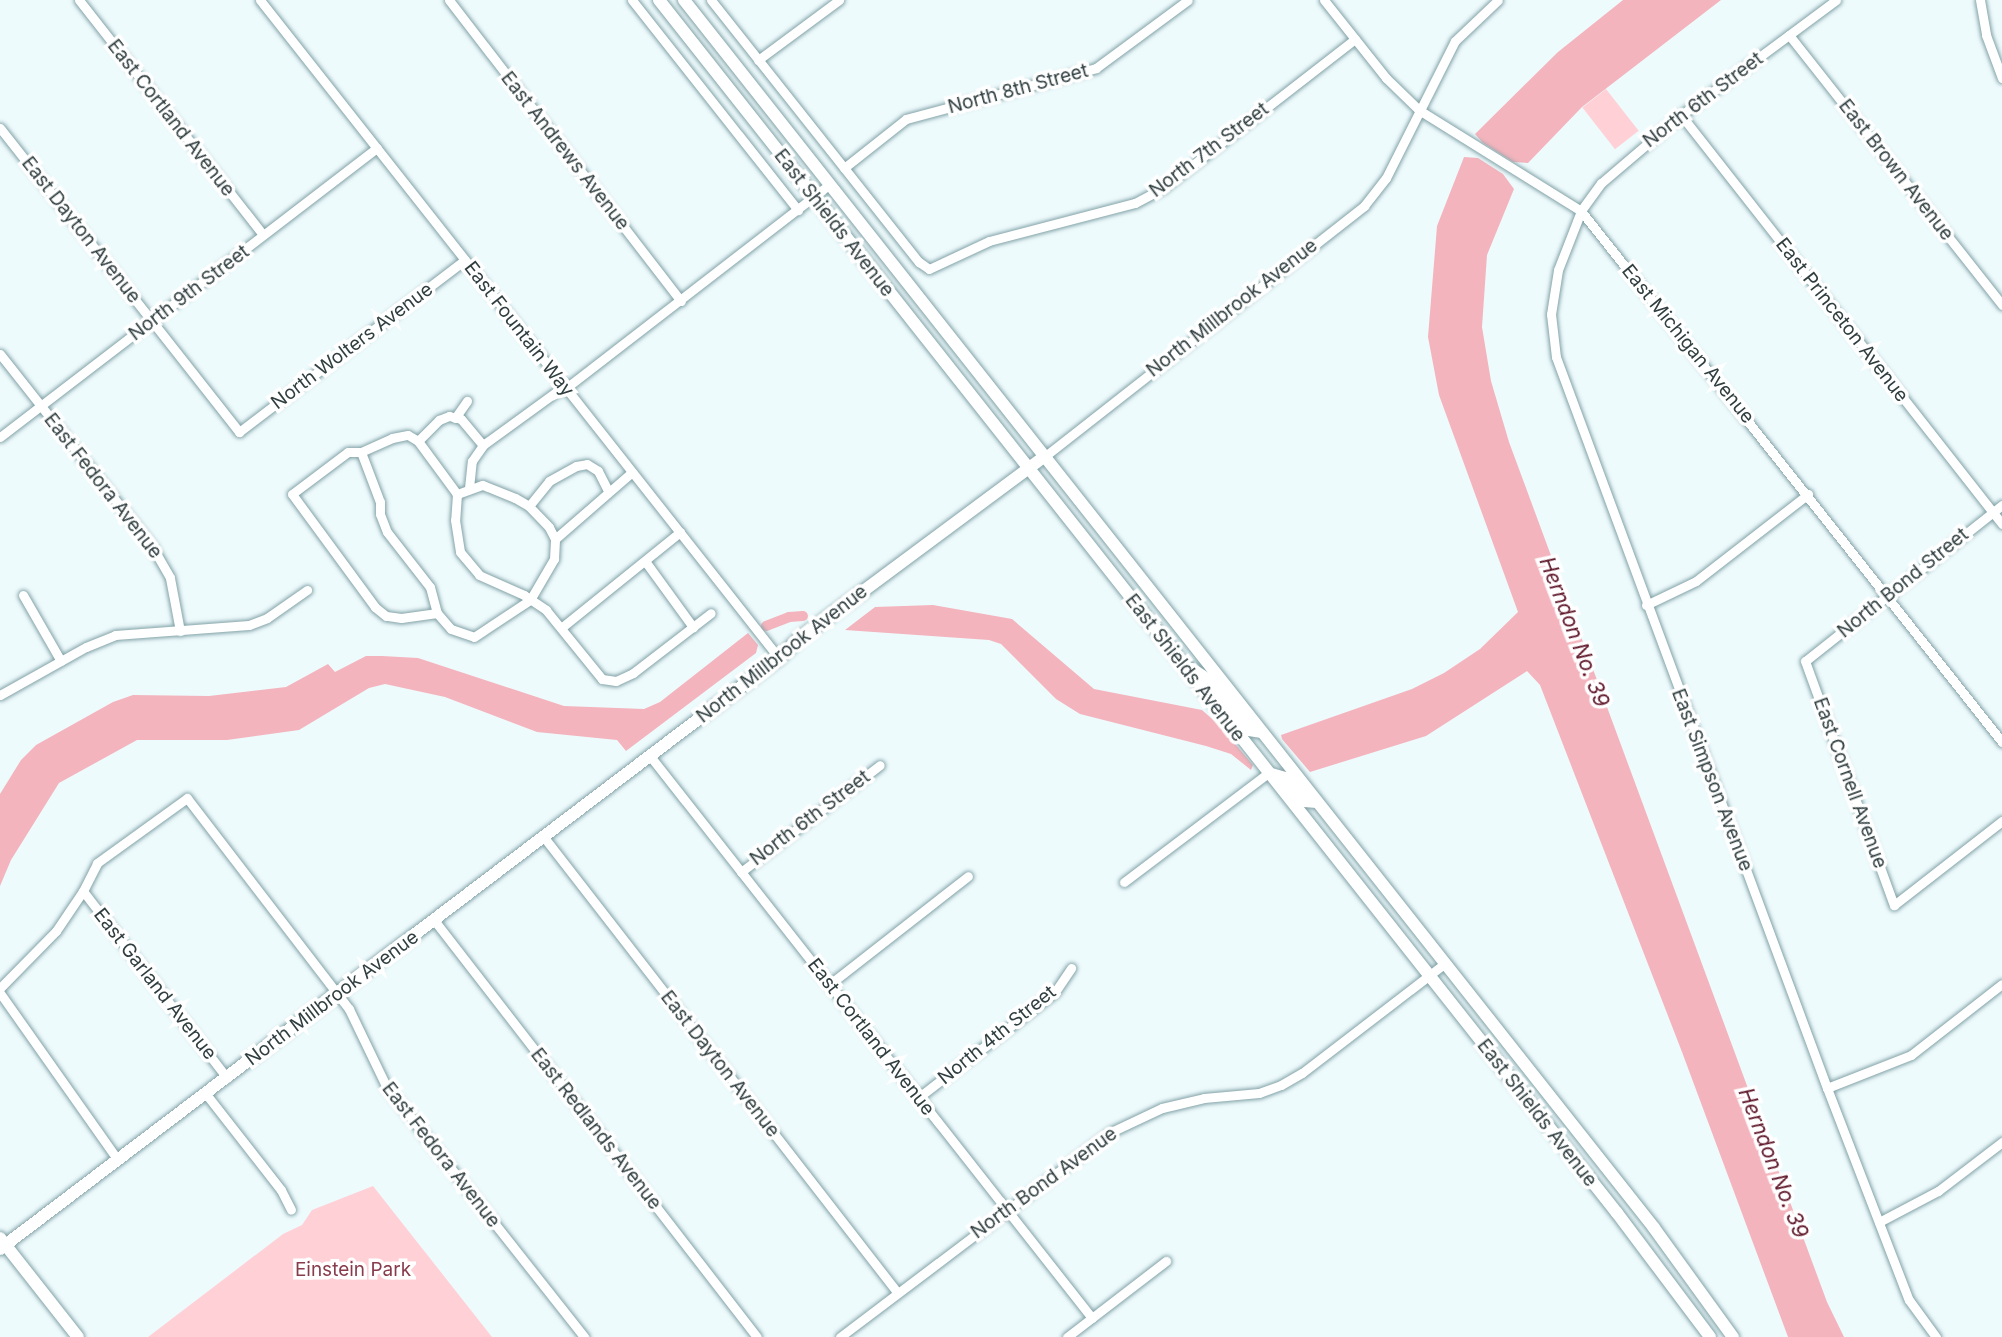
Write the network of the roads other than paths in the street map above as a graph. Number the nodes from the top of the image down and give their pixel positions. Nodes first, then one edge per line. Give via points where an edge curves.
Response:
1 (79, 0) edge
2 (260, 0) edge
3 (449, 0) edge
4 (632, 0) edge
5 (659, 0) edge
6 (684, 0) edge
7 (711, 0) edge
8 (839, 0) edge
9 (1188, 0) edge
10 (1324, 0) edge
11 (1498, 0) edge
12 (1836, 0) edge
13 (1980, 0) edge
14 (1790, 35) junction
15 (1355, 39) junction
16 (758, 60) junction
17 (2002, 78) edge
18 (1419, 110) junction
19 (1681, 115) junction
20 (0, 128) edge
21 (377, 148) junction
22 (844, 168) junction
23 (829, 185) junction
24 (813, 197) junction
25 (798, 210) junction
26 (1581, 211) junction
27 (263, 235) junction
28 (465, 260) junction
29 (681, 301) junction
30 (2002, 305) edge
31 (152, 321) junction
32 (0, 354) edge
33 (566, 388) junction
34 (467, 401) dead end
35 (41, 406) junction
36 (455, 418) junction
37 (239, 432) joint
38 (0, 437) edge
39 (418, 441) junction
40 (483, 445) junction
41 (361, 452) junction
42 (1044, 457) junction
43 (1028, 469) junction
44 (632, 472) junction
45 (469, 488) junction
46 (608, 491) junction
47 (457, 494) junction
48 (1808, 494) junction
49 (2002, 505) edge
50 (529, 506) junction
51 (1992, 512) junction
52 (2002, 524) edge
53 (680, 532) junction
54 (555, 540) junction
55 (645, 561) junction
56 (307, 590) dead end
57 (23, 595) dead end
58 (1887, 596) junction
59 (530, 600) junction
60 (1646, 605) junction
61 (437, 613) junction
62 (710, 613) dead end
63 (693, 627) junction
64 (561, 628) junction
65 (180, 631) junction
66 (779, 658) junction
67 (61, 661) junction
68 (1805, 661) joint
69 (1183, 663) junction
70 (0, 695) edge
71 (1262, 732) junction
72 (2002, 742) edge
73 (650, 756) junction
74 (880, 765) dead end
75 (1268, 773) junction
76 (1317, 802) junction
77 (2002, 821) edge
78 (543, 836) junction
79 (741, 872) junction
80 (968, 876) dead end
81 (1124, 882) dead end
82 (83, 891) junction
83 (434, 920) junction
84 (1444, 964) junction
85 (1071, 968) dead end
86 (1429, 976) junction
87 (830, 984) junction
88 (2002, 984) edge
89 (0, 991) edge
90 (338, 994) junction
91 (227, 1077) junction
92 (1827, 1088) junction
93 (206, 1094) junction
94 (919, 1097) junction
95 (2002, 1142) edge
96 (118, 1160) junction
97 (291, 1210) dead end
98 (1007, 1210) junction
99 (1879, 1222) junction
100 (2, 1244) edge
101 (1166, 1261) dead end
102 (897, 1292) junction
103 (1093, 1318) junction
104 (78, 1337) edge
105 (584, 1337) edge
106 (757, 1337) edge
107 (840, 1337) edge
108 (1068, 1337) edge
109 (1710, 1337) edge
110 (1733, 1337) edge
111 (1936, 1337) edge

1 - 27 street, East Cortland Avenue
2 - 21 street, East Fountain Way
3 - 29 street, East Andrews Avenue
4 - 25 street
5 - 24 main road, East Shields Avenue
6 - 23 main road, East Shields Avenue
7 - 16 street
8 - 16 street
9 - 22 street, North 8th Street via 1096,68 906,119
10 - 15 street, East Michigan Avenue
11 - 18 street, North Millbrook Avenue via 1455,41
12 - 14 street, North 6th Street
13 - 17 street via 1986,35
14 - 19 street, North 6th Street
14 - 30 street, East Brown Avenue
15 - 18 street, East Michigan Avenue
15 - 22 street, North 7th Street via 1163,188 1135,203 989,241 929,269
16 - 22 street
18 - 26 street, East Michigan Avenue
18 - 42 street, North Millbrook Avenue via 1386,178 1364,206
19 - 26 street, North 6th Street via 1601,183
19 - 51 street, East Princeton Avenue
20 - 31 street, East Dayton Avenue
21 - 27 street, North 9th Street
21 - 28 street, East Fountain Way
23 - 24 street
23 - 42 main road, East Shields Avenue
24 - 25 street
24 - 43 main road, East Shields Avenue
25 - 29 street
26 - 48 street, East Michigan Avenue
26 - 60 street, East Simpson Avenue via 1558,270 1551,314 1556,357
27 - 31 street, North 9th Street
28 - 33 street, East Fountain Way
28 - 37 street, North Wolters Avenue
29 - 33 street
31 - 35 street, North 9th Street
31 - 37 street, East Dayton Avenue
32 - 35 street, East Fedora Avenue
33 - 40 street
33 - 44 street, East Fountain Way
34 - 36 street
35 - 38 street, North 9th Street
35 - 65 street, East Fedora Avenue via 163,564 175,594
36 - 39 street via 439,420
36 - 40 street
39 - 41 street via 408,435 392,438
39 - 47 street
40 - 45 street via 472,461
41 - 61 street via 387,532 430,587
41 - 61 street via 348,452 292,494 375,607 386,616 401,618
42 - 43 main road, North Millbrook Avenue
42 - 71 main road, East Shields Avenue
43 - 66 main road, North Millbrook Avenue
43 - 69 main road, East Shields Avenue
44 - 46 street
44 - 53 street, East Fountain Way
45 - 47 street
45 - 50 street via 482,485
46 - 50 street via 598,471 587,464 576,466 549,481
46 - 54 street
47 - 59 street via 460,552 479,575
48 - 58 street, East Michigan Avenue
48 - 60 street via 1696,581
49 - 51 street, North Bond Street
50 - 54 street
51 - 52 street, East Princeton Avenue
51 - 58 street, North Bond Street
53 - 55 street
53 - 66 street, East Fountain Way
54 - 59 street via 554,559
55 - 63 street
55 - 64 street
56 - 65 street via 249,625
57 - 67 street
58 - 68 street, North Bond Street
58 - 72 street, East Michigan Avenue
59 - 61 street via 474,637 451,629
59 - 64 street
60 - 92 street, East Simpson Avenue
62 - 63 street
63 - 64 street via 633,673 615,681 602,679
65 - 67 street via 115,635
66 - 73 main road, North Millbrook Avenue
67 - 70 street
68 - 77 street, East Cornell Avenue via 1894,905
69 - 71 main road via 1207,679 1249,730
69 - 75 main road, East Shields Avenue
71 - 76 main road, East Shields Avenue
73 - 78 main road, North Millbrook Avenue
73 - 79 street, East Cortland Avenue
74 - 79 street, North 6th Street
75 - 76 main road via 1286,778 1304,801
75 - 81 street
75 - 86 main road, East Shields Avenue
76 - 84 main road, East Shields Avenue
78 - 83 main road, North Millbrook Avenue
78 - 102 street, East Dayton Avenue
79 - 87 street, East Cortland Avenue
80 - 87 street
82 - 89 street via 56,931
82 - 90 street, East Fedora Avenue via 97,863 187,798
82 - 91 street, East Garland Avenue
83 - 90 main road, North Millbrook Avenue
83 - 106 street, East Redlands Avenue
84 - 86 street, North Bond Avenue
84 - 110 main road, East Shields Avenue via 1664,1241
85 - 94 street, North 4th Street via 1055,992
86 - 98 street, North Bond Avenue via 1281,1085 1259,1093 1183,1102 1145,1114 1088,1147
86 - 109 main road, East Shields Avenue
87 - 94 street, East Cortland Avenue
88 - 92 street via 1911,1055
89 - 96 street
90 - 91 main road, North Millbrook Avenue
90 - 105 street, East Fedora Avenue via 361,1030 386,1086
91 - 93 main road, North Millbrook Avenue
92 - 99 street, East Simpson Avenue
93 - 96 main road, North Millbrook Avenue
93 - 97 street via 281,1190
94 - 98 street, East Cortland Avenue
95 - 99 street via 1938,1191
96 - 100 main road, North Millbrook Avenue
98 - 102 street, North Bond Avenue
98 - 103 street, East Cortland Avenue
99 - 111 street, East Simpson Avenue via 1909,1300
100 - 104 main road
101 - 103 street
102 - 107 street, North Bond Avenue
103 - 108 street

